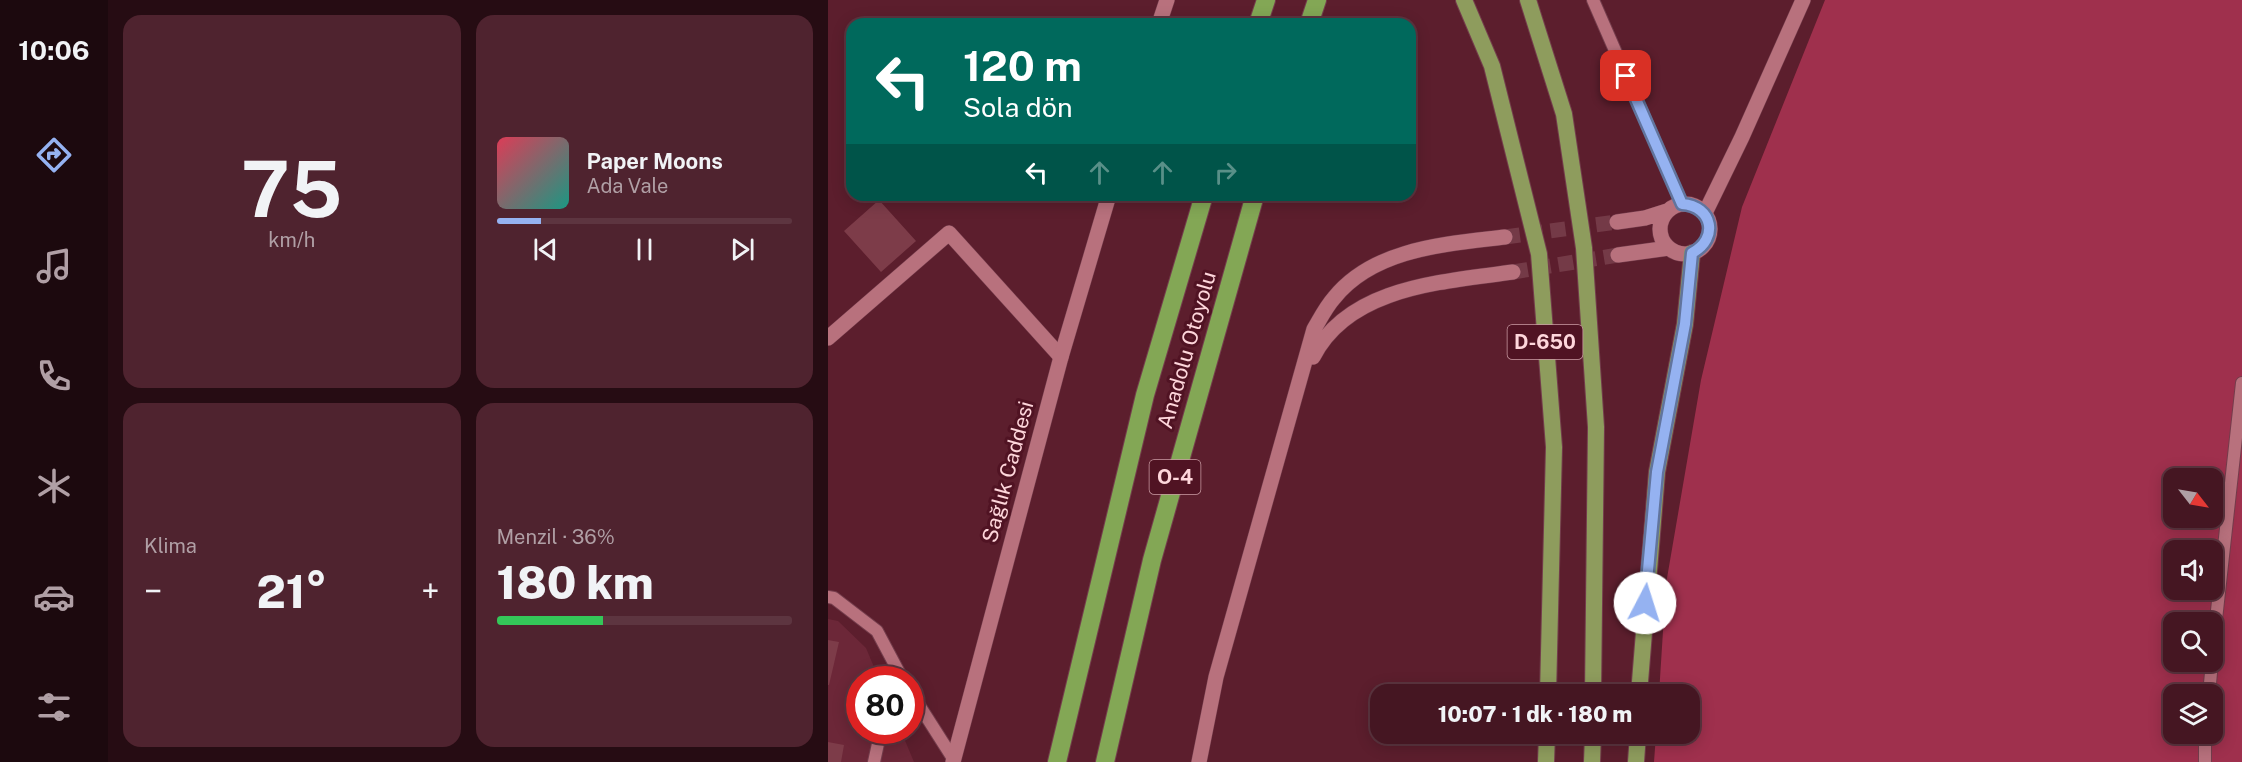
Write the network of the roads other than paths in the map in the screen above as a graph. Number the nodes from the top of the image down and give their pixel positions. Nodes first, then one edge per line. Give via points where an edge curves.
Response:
1 (1167, 0) edge
2 (1266, 0) edge
3 (1317, 0) edge
4 (1464, 0) edge
5 (1528, 0) edge
6 (1593, 0) edge
7 (1803, 0) edge
8 (1161, 18) edge
9 (1260, 18) edge
10 (1311, 18) edge
11 (1107, 201) edge
12 (1201, 201) edge
13 (1253, 201) edge
14 (1682, 204) junction
15 (1668, 211) junction
16 (1705, 213) junction
17 (1617, 222) tunnel mouth
18 (1505, 237) tunnel mouth
19 (1669, 248) junction
20 (1692, 253) junction
21 (1618, 255) tunnel mouth
22 (1513, 272) tunnel mouth
23 (828, 339) edge
24 (1061, 357) junction
25 (2242, 383) edge
26 (1298, 386) junction
27 (828, 597) edge
28 (2217, 612) edge
29 (895, 666) edge
30 (1548, 684) edge
31 (1593, 684) edge
32 (1641, 684) edge
33 (924, 714) edge
34 (878, 744) edge
35 (1547, 744) edge
36 (1593, 744) edge
37 (1637, 744) edge
38 (2205, 744) edge
39 (953, 761) edge
40 (874, 762) edge
41 (1057, 762) edge
42 (1105, 762) edge
43 (1199, 762) edge
44 (1546, 762) edge
45 (1592, 762) edge
46 (1636, 762) edge
47 (2205, 762) edge

1 - 8 main road
2 - 9 highway
3 - 10 highway
4 - 30 highway, D-650 via 1492,66 1539,254 1554,447
5 - 31 highway, D-650 via 1564,114 1584,248 1596,428
6 - 14 lane
7 - 16 main road
11 - 24 main road, Sağlık Caddesi
12 - 41 highway, Anadolu Otoyolu / O-4 via 1144,395
13 - 42 highway, Anadolu Otoyolu / O-4 via 1155,549
14 - 15 main road
14 - 16 main road via 1698,207
15 - 17 main road
15 - 19 main road via 1660,234
16 - 20 main road via 1709,237
18 - 26 main road via 1430,246 1359,274 1334,297 1314,329
19 - 20 main road
19 - 21 main road
20 - 32 highway via 1685,324 1657,472
22 - 26 main road via 1433,284 1388,296 1348,314 1322,340
23 - 24 main road via 949,233
24 - 39 main road, Sağlık Caddesi
25 - 28 lane
26 - 43 main road via 1216,678
27 - 29 lane via 877,631
33 - 39 lane
34 - 40 lane
35 - 44 highway
36 - 45 highway
37 - 46 highway
38 - 47 lane

